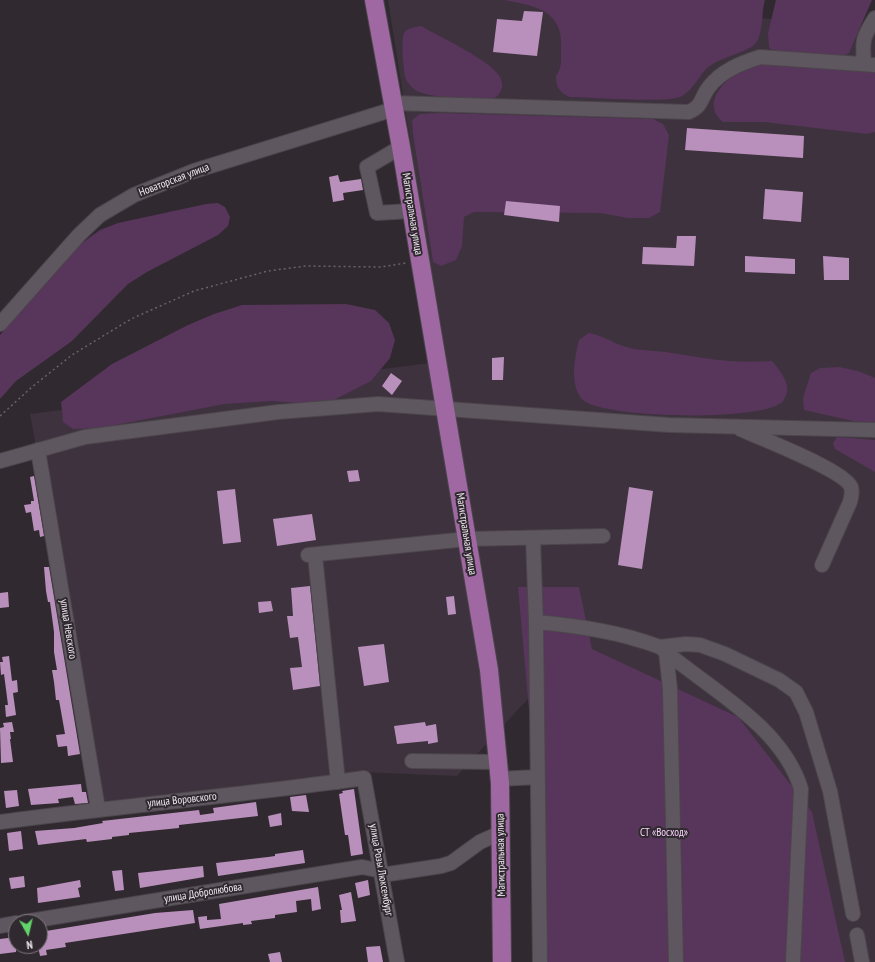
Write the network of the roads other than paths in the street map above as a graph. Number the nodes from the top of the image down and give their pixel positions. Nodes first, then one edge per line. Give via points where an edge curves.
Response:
1 (374, 0) edge
2 (875, 18) edge
3 (869, 64) edge
4 (393, 106) junction
5 (401, 147) junction
6 (412, 211) junction
7 (0, 324) edge
8 (444, 408) junction
9 (732, 426) junction
10 (875, 430) edge
11 (38, 450) junction
12 (0, 461) edge
13 (603, 536) dead end
14 (533, 538) junction
15 (467, 539) junction
16 (822, 565) dead end
17 (536, 622) junction
18 (663, 650) junction
19 (412, 761) dead end
20 (499, 770) junction
21 (537, 777) junction
22 (364, 778) joint
23 (338, 782) junction
24 (98, 809) junction
25 (0, 822) edge
26 (500, 833) junction
27 (382, 873) junction
28 (853, 914) dead end
29 (48, 918) edge
30 (857, 935) dead end
31 (397, 962) edge
32 (502, 962) edge
33 (540, 962) edge
34 (676, 962) edge
35 (793, 962) edge
36 (862, 962) edge

1 - 4 main road, Магистральная улица
2 - 3 street via 862,43
3 - 4 street, Новаторская улица via 760,57 722,74 709,87 698,108 689,112
4 - 5 main road, Магистральная улица
4 - 7 street, Новаторская улица via 194,171 134,195 100,215 79,235
5 - 6 main road, Магистральная улица
5 - 6 street via 367,167 377,212
6 - 8 main road, Магистральная улица
8 - 9 street via 669,425
8 - 11 street via 378,404 278,412 85,437
8 - 15 main road, Магистральная улица
9 - 10 street
9 - 16 street via 799,454 839,476 851,486 850,502
11 - 12 street
11 - 24 street, улица Невского
13 - 14 street
14 - 15 street
14 - 17 street
15 - 20 main road, Магистральная улица via 489,670
15 - 23 street via 312,555
17 - 18 street via 583,626 644,641
17 - 21 street
18 - 28 street via 686,644 700,645 779,680 796,692 806,712 830,791
18 - 34 street via 670,689
18 - 35 street via 751,717 791,764 797,776 800,789
19 - 20 street
20 - 21 street
20 - 26 main road, Магистральная улица
21 - 33 street
22 - 23 street, улица Воровского
22 - 27 street, улица Розы Люксембург
23 - 24 street, улица Воровского
24 - 25 street, улица Воровского
26 - 27 street, улица Добролюбова via 480,842 451,863
26 - 32 main road, Магистральная улица
27 - 29 street, улица Добролюбова via 362,867
27 - 31 street, улица Розы Люксембург
30 - 36 street

